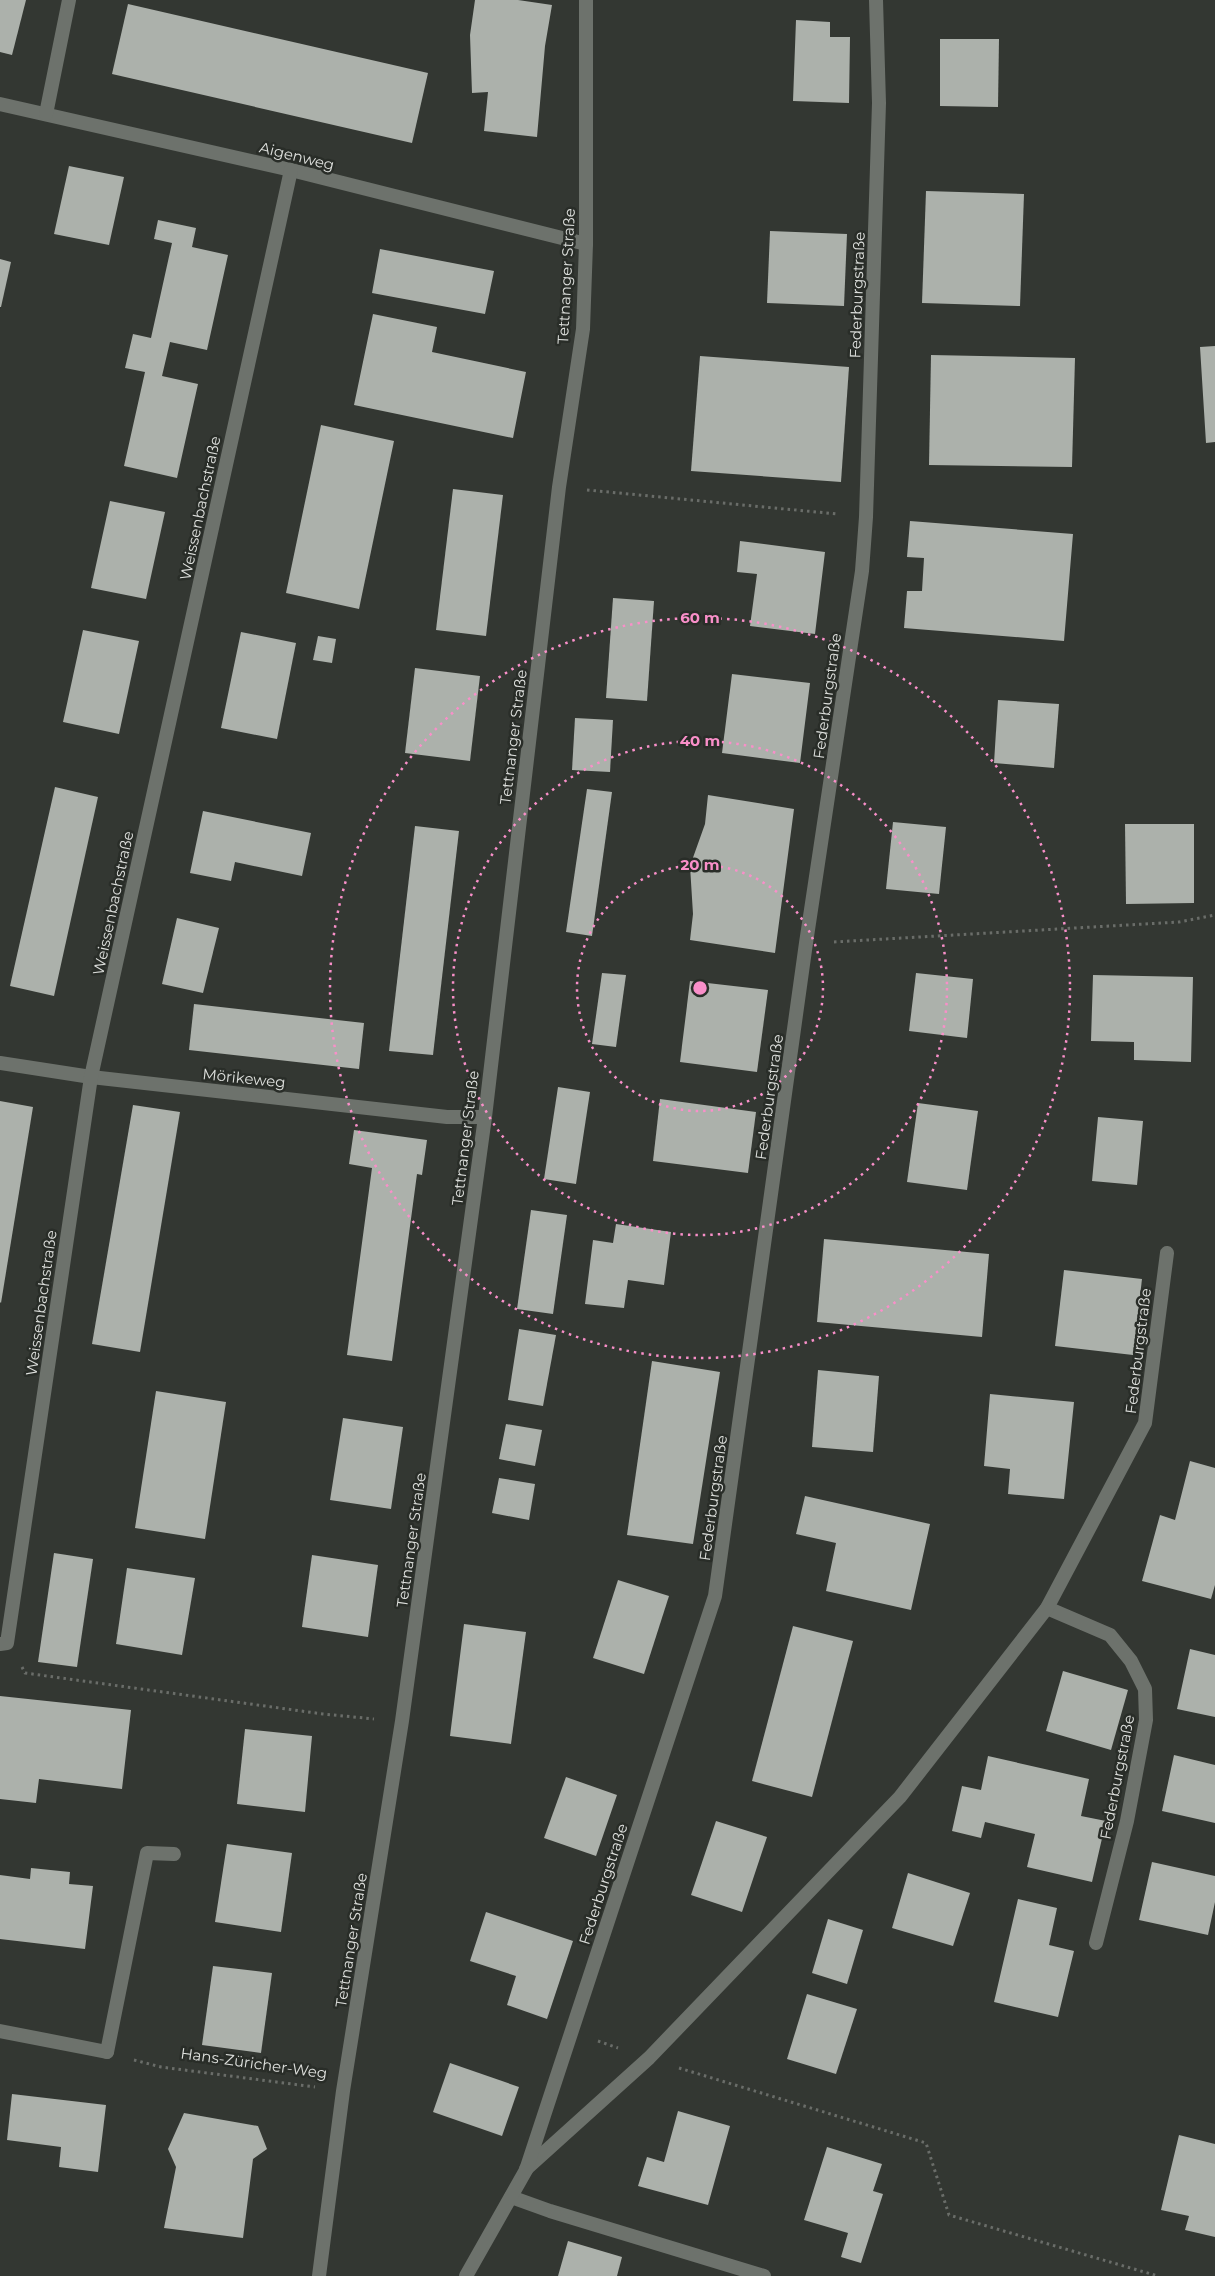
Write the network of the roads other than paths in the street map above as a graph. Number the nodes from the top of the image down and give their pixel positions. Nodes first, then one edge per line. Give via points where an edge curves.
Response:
1 (69, 0) edge
2 (586, 0) edge
3 (876, 0) edge
4 (0, 104) edge
5 (46, 114) junction
6 (291, 170) junction
7 (586, 244) junction
8 (0, 1064) edge
9 (91, 1077) junction
10 (485, 1117) junction
11 (1167, 1253) dead end
12 (1047, 1608) junction
13 (4, 1644) edge
14 (174, 1854) dead end
15 (1096, 1943) dead end
16 (0, 2031) edge
17 (526, 2170) junction
18 (511, 2197) junction
19 (319, 2276) edge
20 (466, 2276) edge
21 (764, 2276) edge

1 - 5 street
2 - 7 street, Tettnanger Straße
3 - 17 street, Federburgstraße via 879,103 862,571 806,943 715,1596
4 - 5 street, Aigenweg
5 - 6 street, Aigenweg
6 - 7 street, Aigenweg
6 - 9 street, Weissenbachstraße
7 - 10 street, Tettnanger Straße via 583,329 559,487
8 - 9 street, Mörikeweg
9 - 10 street, Mörikeweg via 447,1117
9 - 13 street, Weissenbachstraße
10 - 19 street, Tettnanger Straße via 402,1721 343,2091
11 - 12 street, Federburgstraße via 1145,1423
12 - 15 street, Federburgstraße via 1110,1635 1131,1661 1145,1689 1146,1720 1127,1821
12 - 17 street, Federburgstraße via 900,1797 649,2058
14 - 16 street via 147,1853 107,2052
17 - 18 street, Federburgstraße
18 - 20 street, Federburgstraße
18 - 21 street

